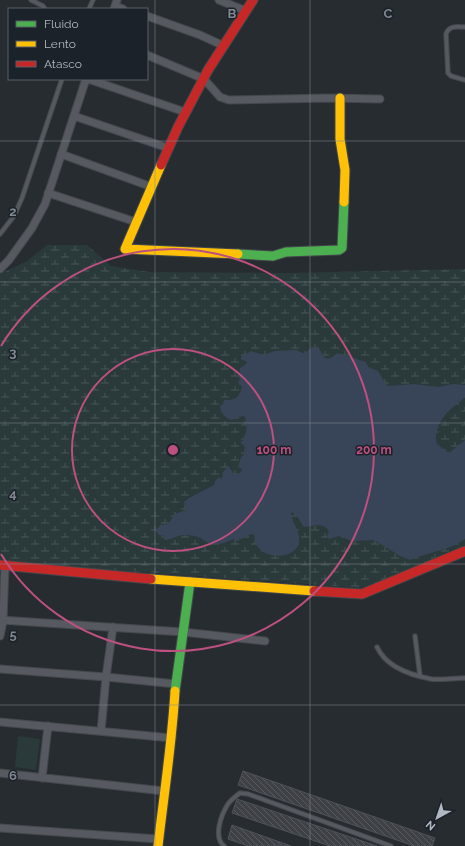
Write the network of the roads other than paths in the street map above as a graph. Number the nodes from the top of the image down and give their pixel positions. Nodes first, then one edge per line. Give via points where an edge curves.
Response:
1 (31, 0) edge
2 (220, 0) edge
3 (253, 0) edge
4 (44, 8) edge
5 (246, 11) junction
6 (148, 16) edge
7 (465, 27) edge
8 (224, 46) junction
9 (148, 54) edge
10 (204, 79) junction
11 (62, 80) edge
12 (87, 80) edge
13 (90, 80) edge
14 (465, 80) edge
15 (340, 98) junction
16 (380, 99) dead end
17 (186, 112) junction
18 (74, 116) junction
19 (168, 148) junction
20 (61, 154) junction
21 (152, 187) junction
22 (48, 193) junction
23 (136, 222) junction
24 (0, 234) edge
25 (0, 269) edge
26 (465, 550) edge
27 (3, 566) edge
28 (190, 582) junction
29 (1, 621) edge
30 (113, 627) junction
31 (183, 632) junction
32 (0, 636) edge
33 (415, 636) dead end
34 (265, 641) dead end
35 (377, 646) dead end
36 (0, 669) edge
37 (420, 676) junction
38 (106, 677) junction
39 (465, 678) edge
40 (176, 684) junction
41 (0, 722) edge
42 (48, 726) junction
43 (100, 731) junction
44 (172, 738) junction
45 (0, 773) edge
46 (42, 778) junction
47 (164, 791) junction
48 (0, 828) edge
49 (158, 843) edge
50 (224, 846) edge
51 (391, 846) edge

1 - 4 lane
2 - 5 street
3 - 5 street
5 - 8 street
6 - 8 street
7 - 14 lane via 451,27 446,34 448,73
8 - 10 street
9 - 10 street
10 - 15 street via 220,97 229,100
10 - 17 street
11 - 24 lane via 22,198 14,216
12 - 18 street
13 - 17 street
15 - 16 street
15 - 23 street via 340,139 345,170 342,248 339,250 286,252 273,256 125,249
17 - 19 street
18 - 19 street
18 - 20 street
19 - 21 street
20 - 21 street
20 - 22 street
21 - 23 street
22 - 23 street
22 - 25 street via 32,228
26 - 28 street via 362,594
27 - 28 street
27 - 29 street
28 - 31 street
29 - 30 street
29 - 32 street
30 - 31 street
30 - 38 street
31 - 34 street
31 - 40 street
33 - 37 lane
35 - 37 lane via 387,661
36 - 38 street
37 - 39 lane via 432,679
38 - 40 street
38 - 43 street
40 - 44 street
41 - 42 street
42 - 43 street
42 - 46 street
43 - 44 street
44 - 47 street
45 - 46 street
46 - 47 street
47 - 49 street
48 - 49 street
50 - 51 lane via 220,843 218,835 220,821 228,804 240,793

